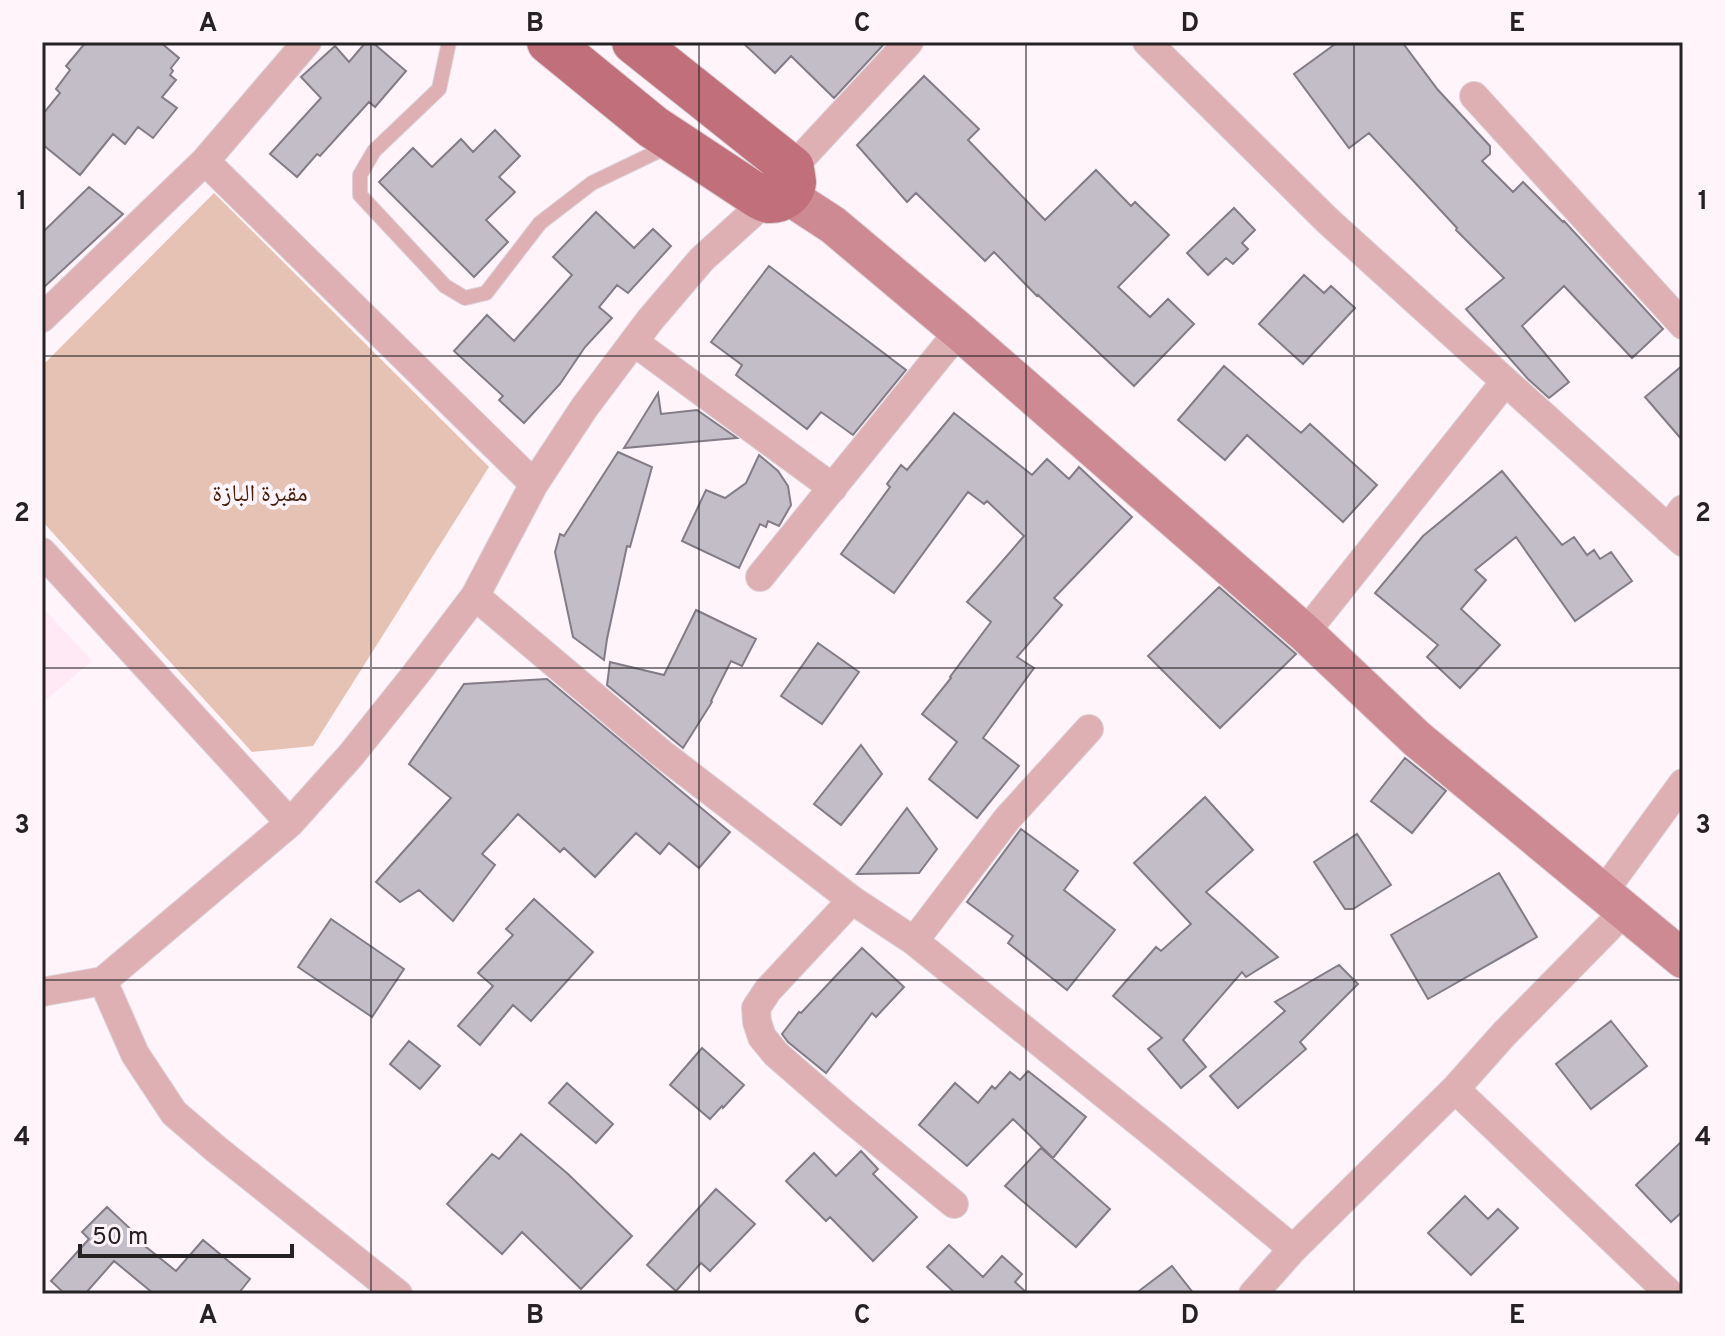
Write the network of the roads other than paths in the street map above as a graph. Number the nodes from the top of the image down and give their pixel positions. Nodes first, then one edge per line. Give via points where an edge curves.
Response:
1 (307, 42) edge
2 (449, 42) edge
3 (549, 42) edge
4 (634, 42) edge
5 (909, 42) edge
6 (1147, 42) edge
7 (1474, 96) dead end
8 (676, 142) junction
9 (205, 161) junction
10 (781, 188) junction
11 (42, 318) edge
12 (1683, 325) edge
13 (959, 331) junction
14 (634, 342) junction
15 (1505, 382) junction
16 (534, 484) junction
17 (833, 488) junction
18 (1678, 527) edge
19 (42, 552) edge
20 (760, 577) dead end
21 (475, 596) junction
22 (1305, 633) junction
23 (1089, 729) dead end
24 (1683, 783) edge
25 (290, 823) junction
26 (852, 900) junction
27 (1613, 903) junction
28 (914, 941) junction
29 (1683, 959) edge
30 (103, 981) junction
31 (42, 992) edge
32 (1455, 1089) junction
33 (954, 1204) dead end
34 (1293, 1249) junction
35 (398, 1294) edge
36 (1253, 1294) edge
37 (1670, 1294) edge

1 - 9 street
2 - 8 lane via 439,89 374,151 360,175 360,195 445,286 465,298 486,293 540,223 592,183
3 - 8 main road
4 - 10 main road
5 - 10 street
6 - 15 street via 1328,221
7 - 12 street
8 - 10 main road
9 - 11 street
9 - 16 street
10 - 13 main road
10 - 14 street via 702,259
13 - 17 street
13 - 22 main road
14 - 16 street
14 - 17 street
15 - 18 street
15 - 22 street
16 - 21 street
17 - 20 street
19 - 25 street
21 - 25 street via 351,755
21 - 26 street via 661,753
22 - 27 main road via 1417,739
23 - 28 street via 1007,819
24 - 27 street
25 - 30 street
26 - 28 street
26 - 33 street via 756,1008 762,1037
27 - 29 main road
27 - 32 street
28 - 34 street
30 - 31 street
30 - 35 street via 135,1054 174,1113
32 - 34 street
32 - 37 street
34 - 36 street

